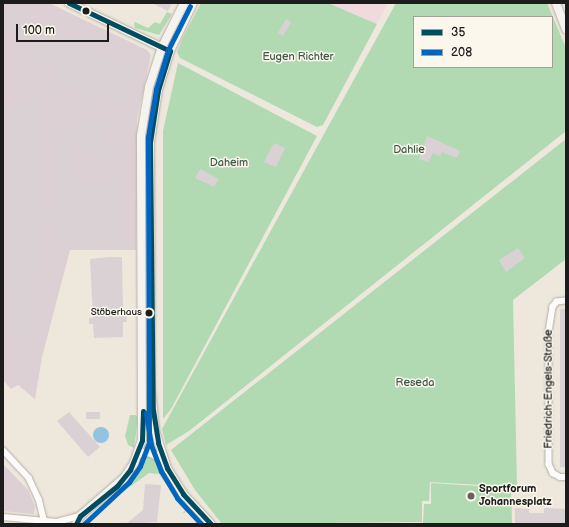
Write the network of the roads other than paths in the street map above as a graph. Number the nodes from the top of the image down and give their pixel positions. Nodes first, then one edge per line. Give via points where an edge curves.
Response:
1 (69, 3) edge
2 (184, 3) edge
3 (193, 3) edge
4 (556, 3) edge
5 (566, 29) edge
6 (166, 49) junction
7 (566, 301) edge
8 (3, 450) edge
9 (138, 454) junction
10 (164, 460) junction
11 (566, 477) edge
12 (81, 515) junction
13 (3, 517) edge
14 (44, 519) junction
15 (50, 524) edge
16 (76, 524) edge
17 (211, 524) edge

1 - 6 main road
2 - 6 main road
3 - 6 main road
4 - 5 main road
6 - 9 main road via 144,102 141,136 143,425
6 - 10 main road via 150,142 151,390 156,431
7 - 11 street, Friedrich-Engels-Straße via 557,302 553,306 549,330 549,464 553,473
8 - 14 street via 29,478 39,499
9 - 10 main road via 154,453
9 - 12 main road via 124,478
10 - 17 main road via 183,494
12 - 14 street via 57,522
12 - 16 main road
13 - 14 street
14 - 15 street

